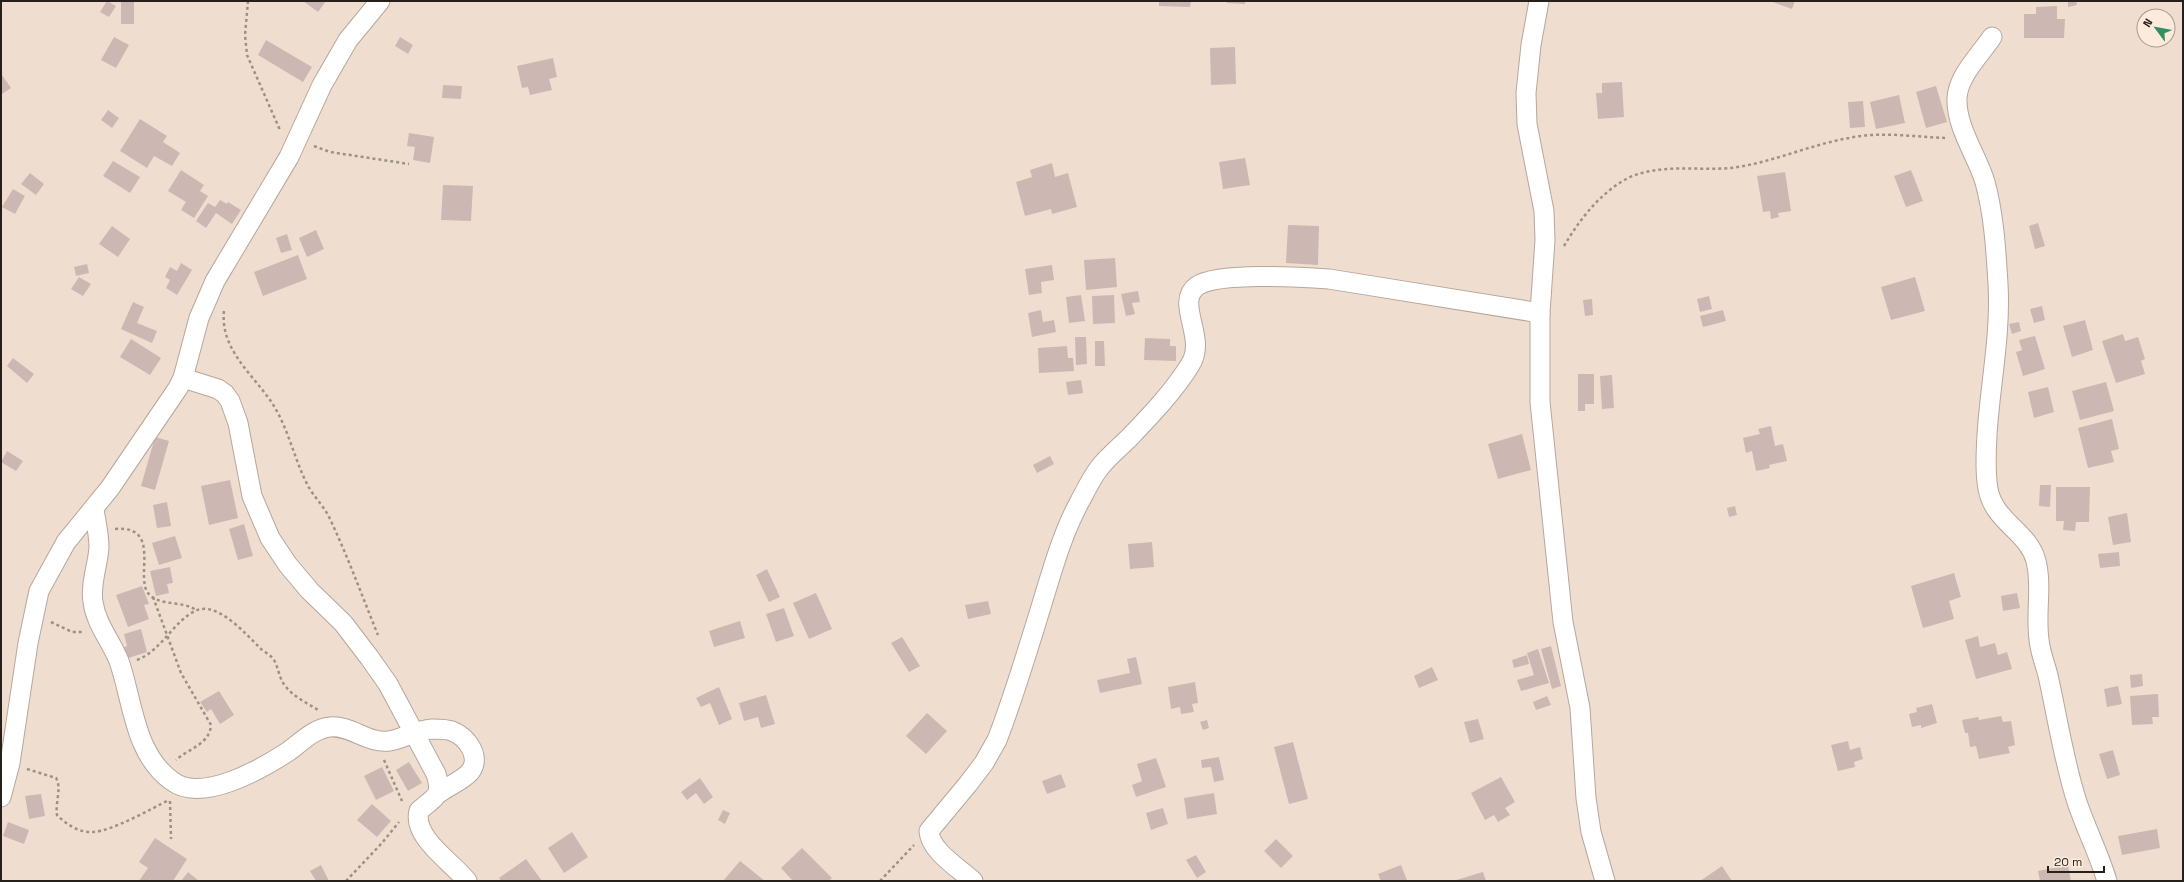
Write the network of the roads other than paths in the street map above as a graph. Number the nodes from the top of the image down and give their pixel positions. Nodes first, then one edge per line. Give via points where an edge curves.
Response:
1 (380, 1) edge
2 (1539, 1) edge
3 (1992, 37) dead end
4 (1540, 313) junction
5 (182, 378) junction
6 (94, 510) junction
7 (412, 732) junction
8 (439, 793) junction
9 (1, 797) edge
10 (467, 881) edge
11 (973, 881) edge
12 (1605, 881) edge
13 (2107, 881) edge

1 - 5 street via 348,40 322,85 289,157 215,281 199,318
2 - 4 street via 1531,45 1526,124 1544,211 1545,240
3 - 13 street via 1964,77 1957,96 1958,116 1985,184 1995,247 1998,319 1986,453 1988,489 1994,506 2004,521 2021,536 2036,560 2040,647 2065,763
4 - 11 street via 1329,279 1264,276 1236,278 1198,286 1191,292 1188,299 1196,338 1196,352 1191,365 1157,408 1100,467 1080,501 1061,545 997,740 984,763 929,831 929,838 934,846
4 - 12 street via 1540,402 1558,585 1580,708 1591,832
5 - 6 street via 167,406
5 - 7 street via 218,388 226,394 238,423 252,496 270,538 288,565 343,623 369,657 388,684
6 - 7 street via 99,548 92,600 94,611 119,662 136,727 154,761 174,783 186,788 220,785 269,764 320,730 330,727 346,728 375,740 389,741
6 - 9 street via 66,542 39,591 10,763
7 - 8 street via 436,774 440,786
7 - 8 street via 430,729 451,730 472,750 474,758 470,772
8 - 10 street via 419,811 418,826 425,838

